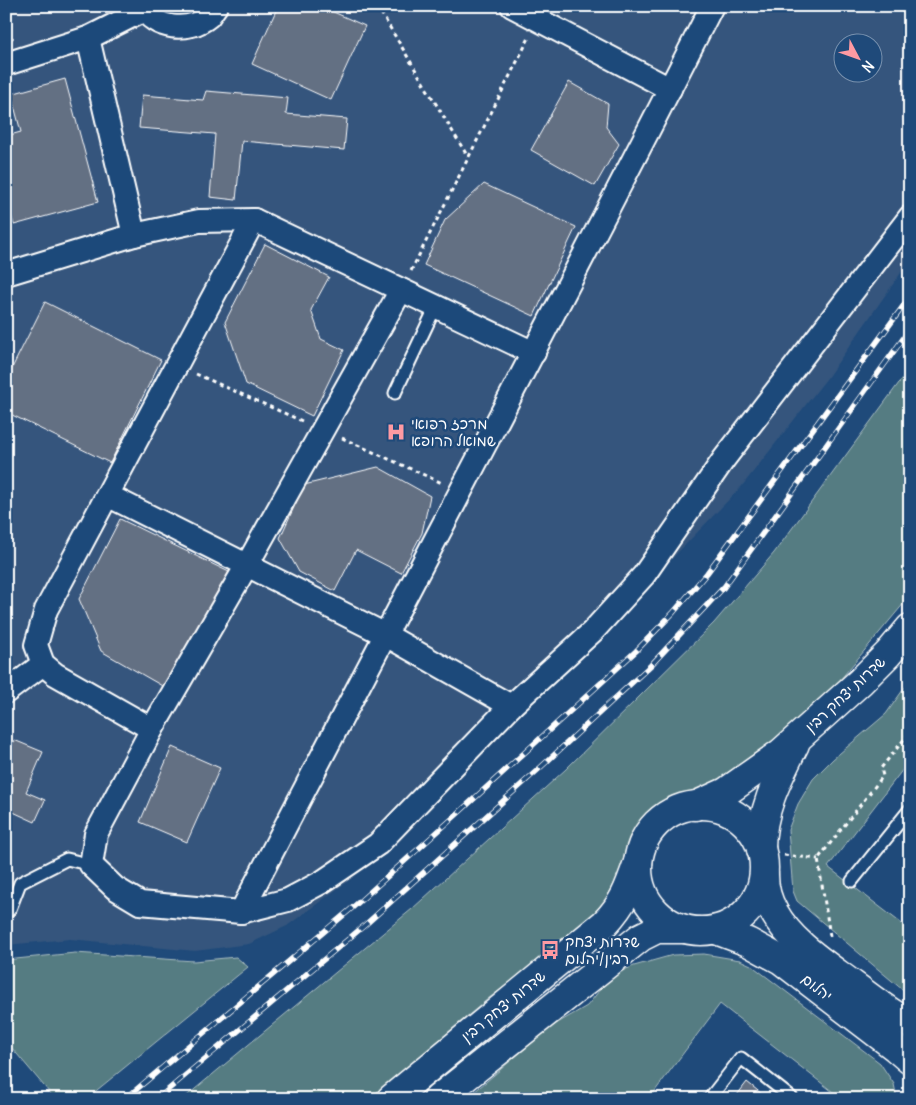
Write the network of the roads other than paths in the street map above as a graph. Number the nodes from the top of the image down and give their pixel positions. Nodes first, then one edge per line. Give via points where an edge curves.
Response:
1 (216, 6) edge
2 (512, 6) edge
3 (712, 6) edge
4 (143, 8) edge
5 (88, 38) junction
6 (6, 64) edge
7 (670, 89) junction
8 (910, 217) edge
9 (254, 220) junction
10 (134, 235) junction
11 (6, 274) edge
12 (401, 290) junction
13 (436, 306) junction
14 (534, 353) junction
15 (395, 393) dead end
16 (109, 496) junction
17 (247, 565) junction
18 (910, 628) edge
19 (384, 634) junction
20 (43, 664) junction
21 (6, 692) edge
22 (511, 706) junction
23 (152, 730) junction
24 (799, 736) junction
25 (695, 806) junction
26 (910, 809) edge
27 (639, 858) junction
28 (762, 858) junction
29 (91, 864) junction
30 (852, 881) dead end
31 (240, 912) junction
32 (6, 913) edge
33 (683, 929) junction
34 (716, 930) junction
35 (910, 1024) edge
36 (910, 1060) edge
37 (391, 1099) edge
38 (438, 1099) edge
39 (710, 1099) edge
40 (793, 1099) edge

1 - 4 street via 209,16 196,24 182,27 167,26 154,20
2 - 7 street
3 - 7 street
4 - 5 street
5 - 6 street
5 - 10 street
7 - 14 street
8 - 22 street via 724,459 644,575 593,631
9 - 10 street via 199,221
9 - 12 street
9 - 16 street
10 - 11 street
12 - 13 street
12 - 17 street
13 - 14 street
13 - 15 lane
14 - 19 street
16 - 17 street
16 - 20 street via 46,610 36,645
17 - 19 street
17 - 23 street
18 - 24 main road, שדרות יצחק רבין via 860,682
19 - 22 street
19 - 31 street
20 - 21 street
20 - 23 street
22 - 31 street via 378,844 322,882 288,900
23 - 29 street via 96,834
24 - 25 main road, שדרות יצחק רבין via 781,753 726,792
24 - 28 main road, שדרות יצחק רבין via 767,806 762,828
25 - 27 main road via 668,815 654,826 644,841
25 - 28 main road via 721,808 738,817 752,831
26 - 30 lane
27 - 33 main road via 639,872 647,900 656,912
27 - 37 main road, שדרות יצחק רבין via 625,897 605,923
28 - 34 main road via 759,894 734,922
28 - 35 main road, יהלום via 764,892 784,927 835,971
29 - 31 street via 114,888 140,903
29 - 32 lane via 67,859 20,883
33 - 34 main road
33 - 38 main road, שדרות יצחק רבין via 657,929 641,937
34 - 36 main road, יהלום via 748,942 781,960
39 - 40 lane via 741,1058

